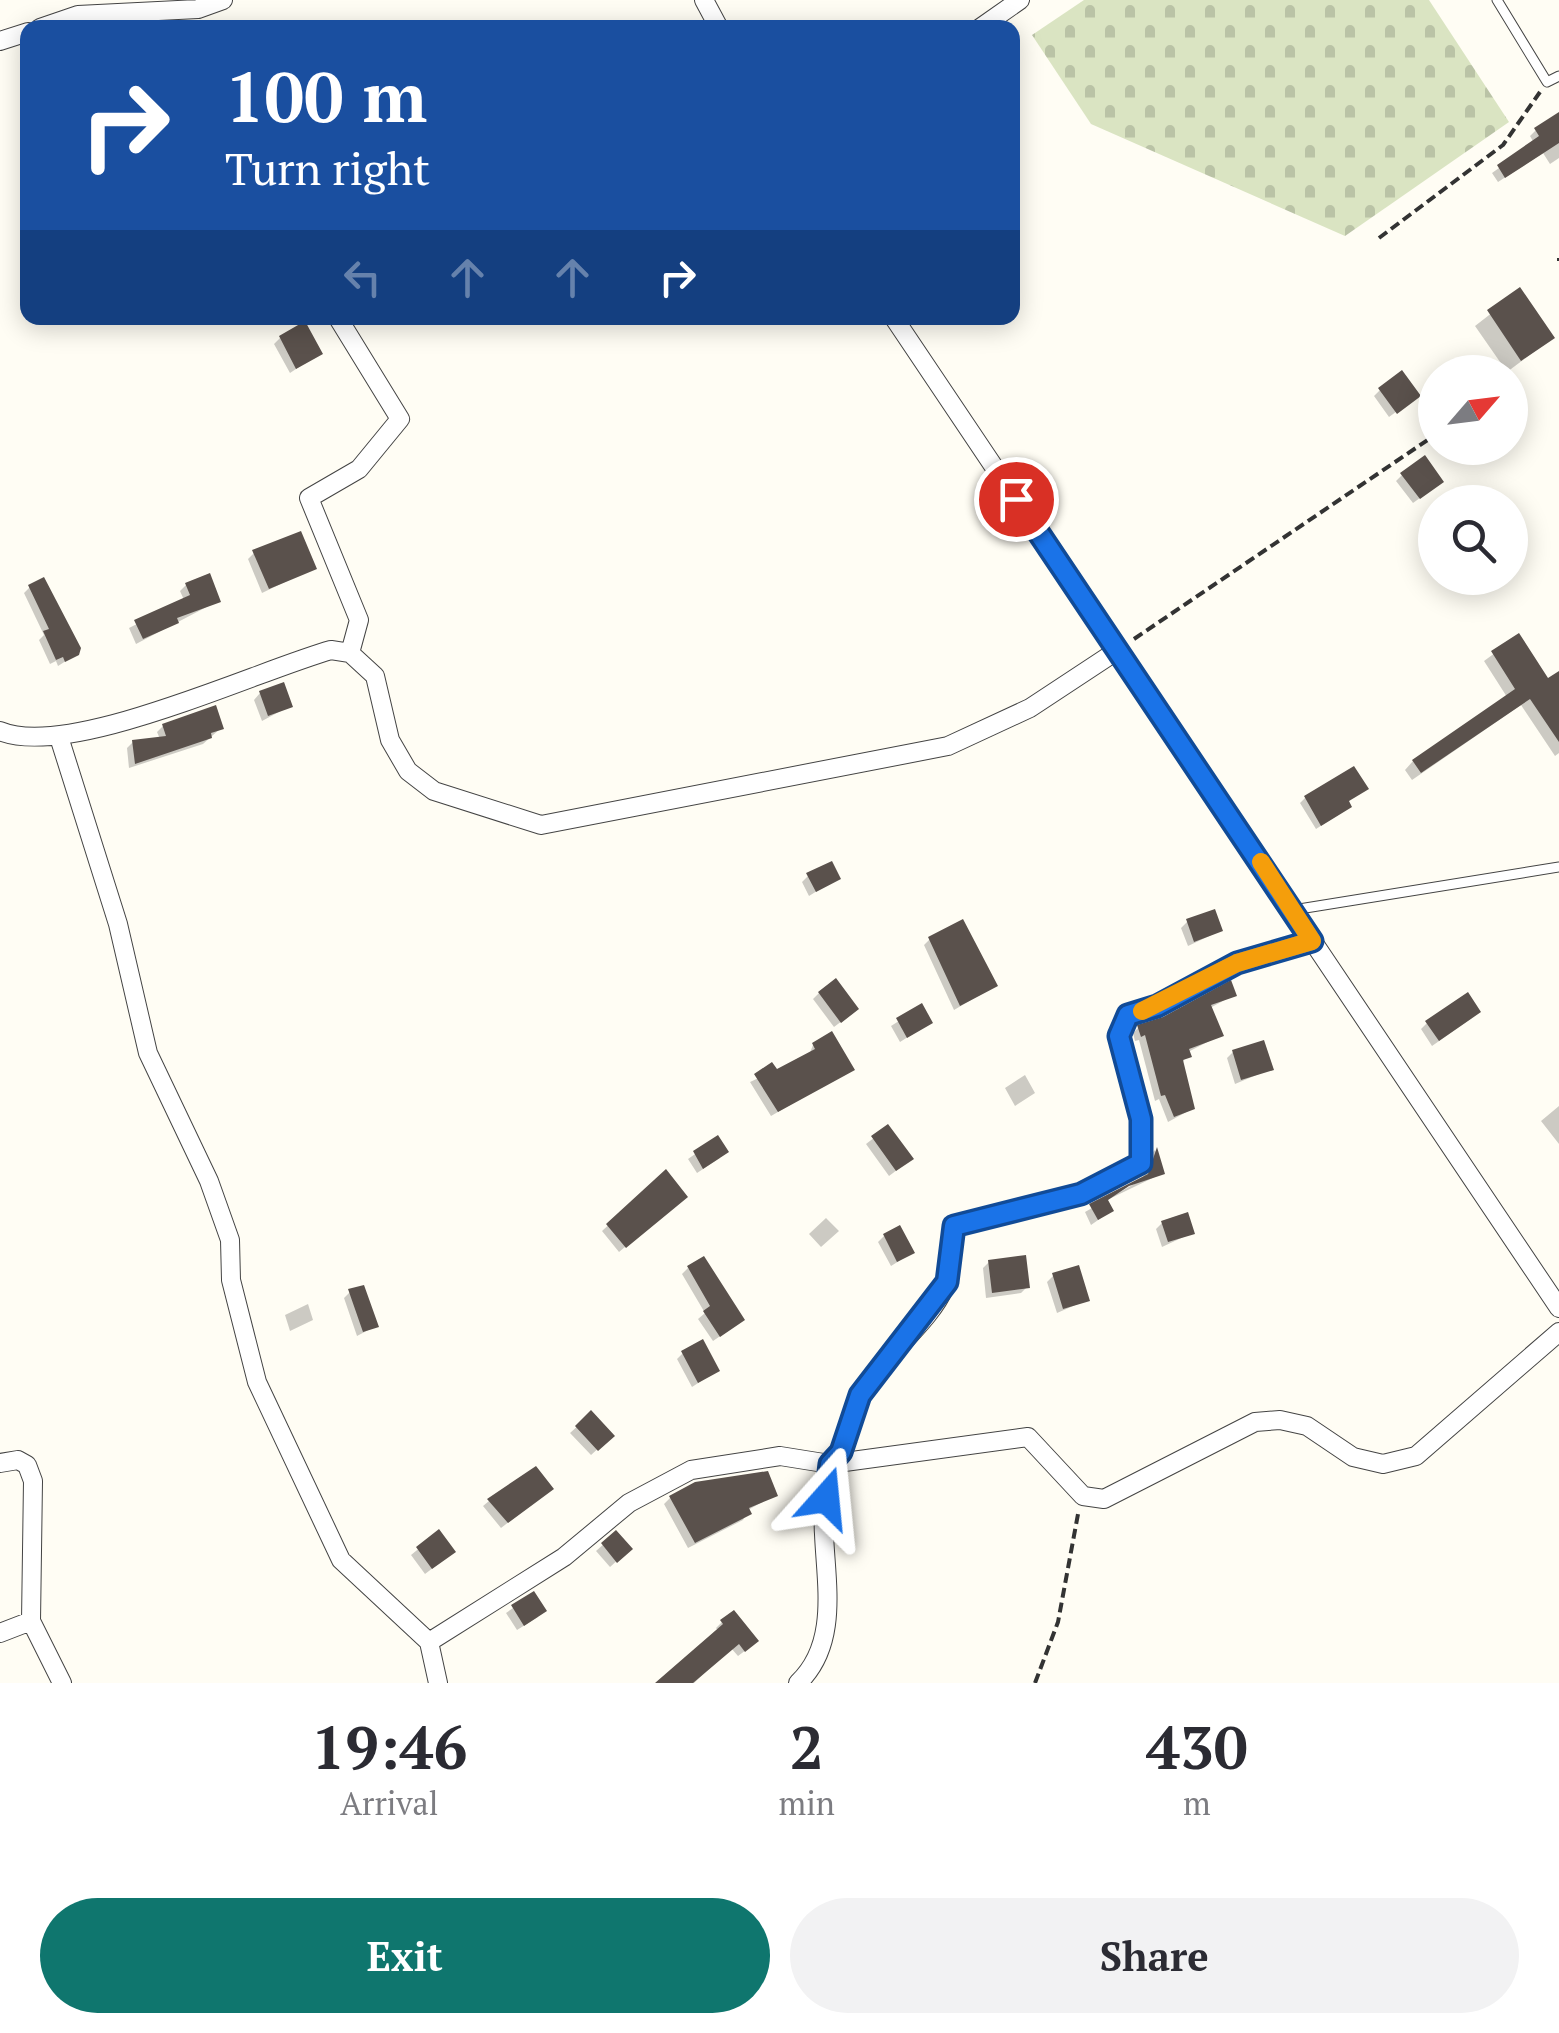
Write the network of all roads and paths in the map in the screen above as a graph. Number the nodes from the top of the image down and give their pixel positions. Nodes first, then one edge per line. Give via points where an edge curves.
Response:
1 (222, 0) edge
2 (1020, 0) edge
3 (1497, 0) edge
4 (198, 12) edge
5 (63, 20) edge
6 (991, 20) edge
7 (1559, 76) edge
8 (1547, 82) junction
9 (1379, 238) dead end
10 (342, 325) edge
11 (899, 325) edge
12 (1418, 447) edge
13 (1118, 650) junction
14 (350, 653) junction
15 (0, 731) edge
16 (59, 737) junction
17 (1559, 867) edge
18 (1292, 910) junction
19 (1312, 941) junction
20 (1559, 1308) edge
21 (1559, 1332) edge
22 (0, 1463) edge
23 (830, 1464) junction
24 (1083, 1496) junction
25 (31, 1620) junction
26 (0, 1633) edge
27 (429, 1642) junction
28 (62, 1683) edge
29 (438, 1683) edge
30 (798, 1683) edge
31 (1034, 1683) edge

1 - 4 street
2 - 6 street
3 - 8 lane
4 - 5 street
7 - 8 lane
8 - 9 path via 1503,145
10 - 14 street via 400,420 358,468 308,498 359,620
11 - 13 street
12 - 13 path
13 - 14 street via 1030,708 948,746 541,825 434,791 408,771 390,740 374,676
13 - 18 street
14 - 16 street via 332,650 288,662
15 - 16 street
16 - 27 street via 118,924 148,1053 230,1240 231,1280 257,1382 341,1560
17 - 18 lane
18 - 19 street
19 - 20 street
19 - 23 street via 1237,963 1128,1015 1119,1036 1141,1119 1141,1163 1081,1194 954,1226 940,1296 860,1395 841,1452
21 - 24 street via 1416,1456 1383,1464 1353,1458 1307,1426 1254,1422 1127,1491 1104,1499
22 - 25 street via 18,1460 33,1480
23 - 24 street via 1028,1437
23 - 27 street via 780,1456 691,1470 629,1504 564,1557
23 - 30 street via 823,1532 830,1585 826,1632
24 - 31 path via 1058,1622
25 - 26 street
25 - 28 street
27 - 29 street

